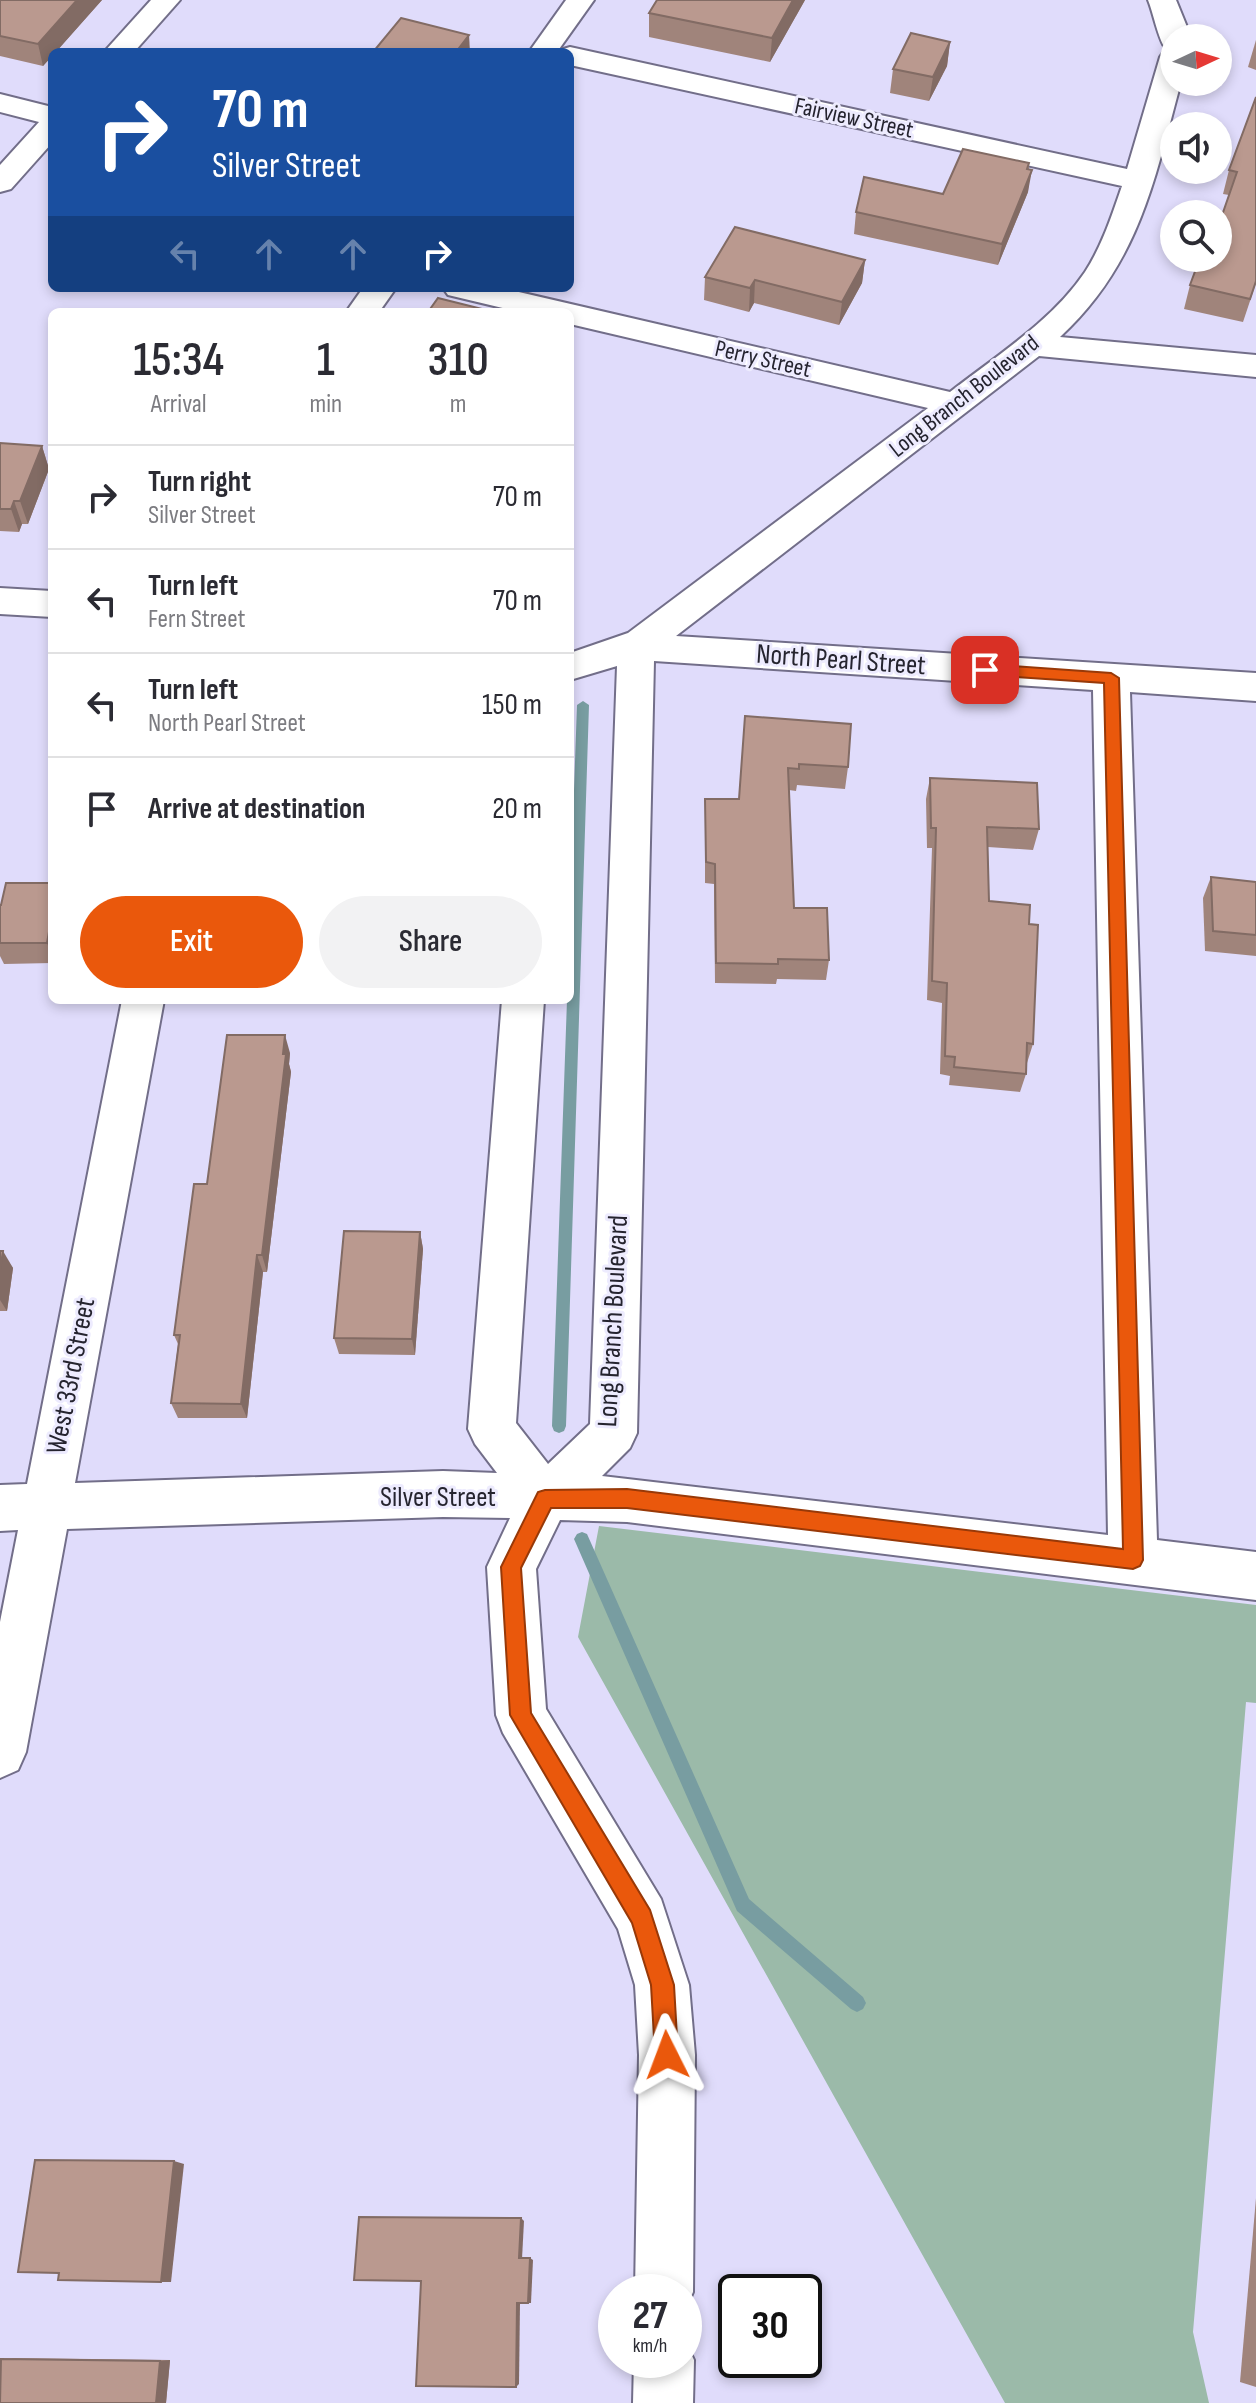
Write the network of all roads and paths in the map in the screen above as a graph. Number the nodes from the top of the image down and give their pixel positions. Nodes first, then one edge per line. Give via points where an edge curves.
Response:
1 (166, 0) edge
2 (580, 0) edge
3 (1162, 0) edge
4 (1172, 24) edge
5 (122, 48) edge
6 (556, 48) edge
7 (574, 58) edge
8 (1162, 96) edge
9 (0, 103) edge
10 (48, 115) edge
11 (48, 129) edge
12 (1137, 180) junction
13 (0, 183) edge
14 (476, 292) edge
15 (545, 308) edge
16 (574, 315) edge
17 (1032, 345) junction
18 (1256, 366) edge
19 (956, 404) junction
20 (0, 601) edge
21 (48, 604) edge
22 (574, 642) edge
23 (636, 646) junction
24 (574, 666) edge
25 (1111, 678) junction
26 (1256, 687) edge
27 (142, 1004) edge
28 (523, 1004) edge
29 (545, 1499) junction
30 (23, 1508) edge
31 (1133, 1560) junction
32 (1256, 1576) edge
33 (0, 1752) edge
34 (664, 2274) edge
35 (664, 2378) edge
36 (663, 2403) edge

1 - 5 street
2 - 6 street
3 - 4 street
7 - 12 street, Fairview Street
8 - 12 street, Long Branch Boulevard
9 - 10 street
11 - 13 street
12 - 17 street, Long Branch Boulevard via 1109,258 1081,298
14 - 15 street
16 - 19 street, Perry Street
17 - 18 street
17 - 19 street, Long Branch Boulevard
19 - 23 street, Long Branch Boulevard
20 - 21 street
22 - 23 street, North Pearl Street
23 - 24 street, Long Branch Boulevard
23 - 25 street, North Pearl Street
23 - 29 street, Long Branch Boulevard via 613,1433
25 - 26 street, North Pearl Street
25 - 31 street
27 - 30 street, West 33rd Street
28 - 29 street via 492,1429
29 - 30 street, Silver Street via 443,1494
29 - 31 street, Silver Street via 627,1499
29 - 34 street, Long Branch Boulevard via 511,1567 521,1715 642,1918 662,1985 667,2055
30 - 33 street, West 33rd Street
31 - 32 street, Silver Street
35 - 36 street

